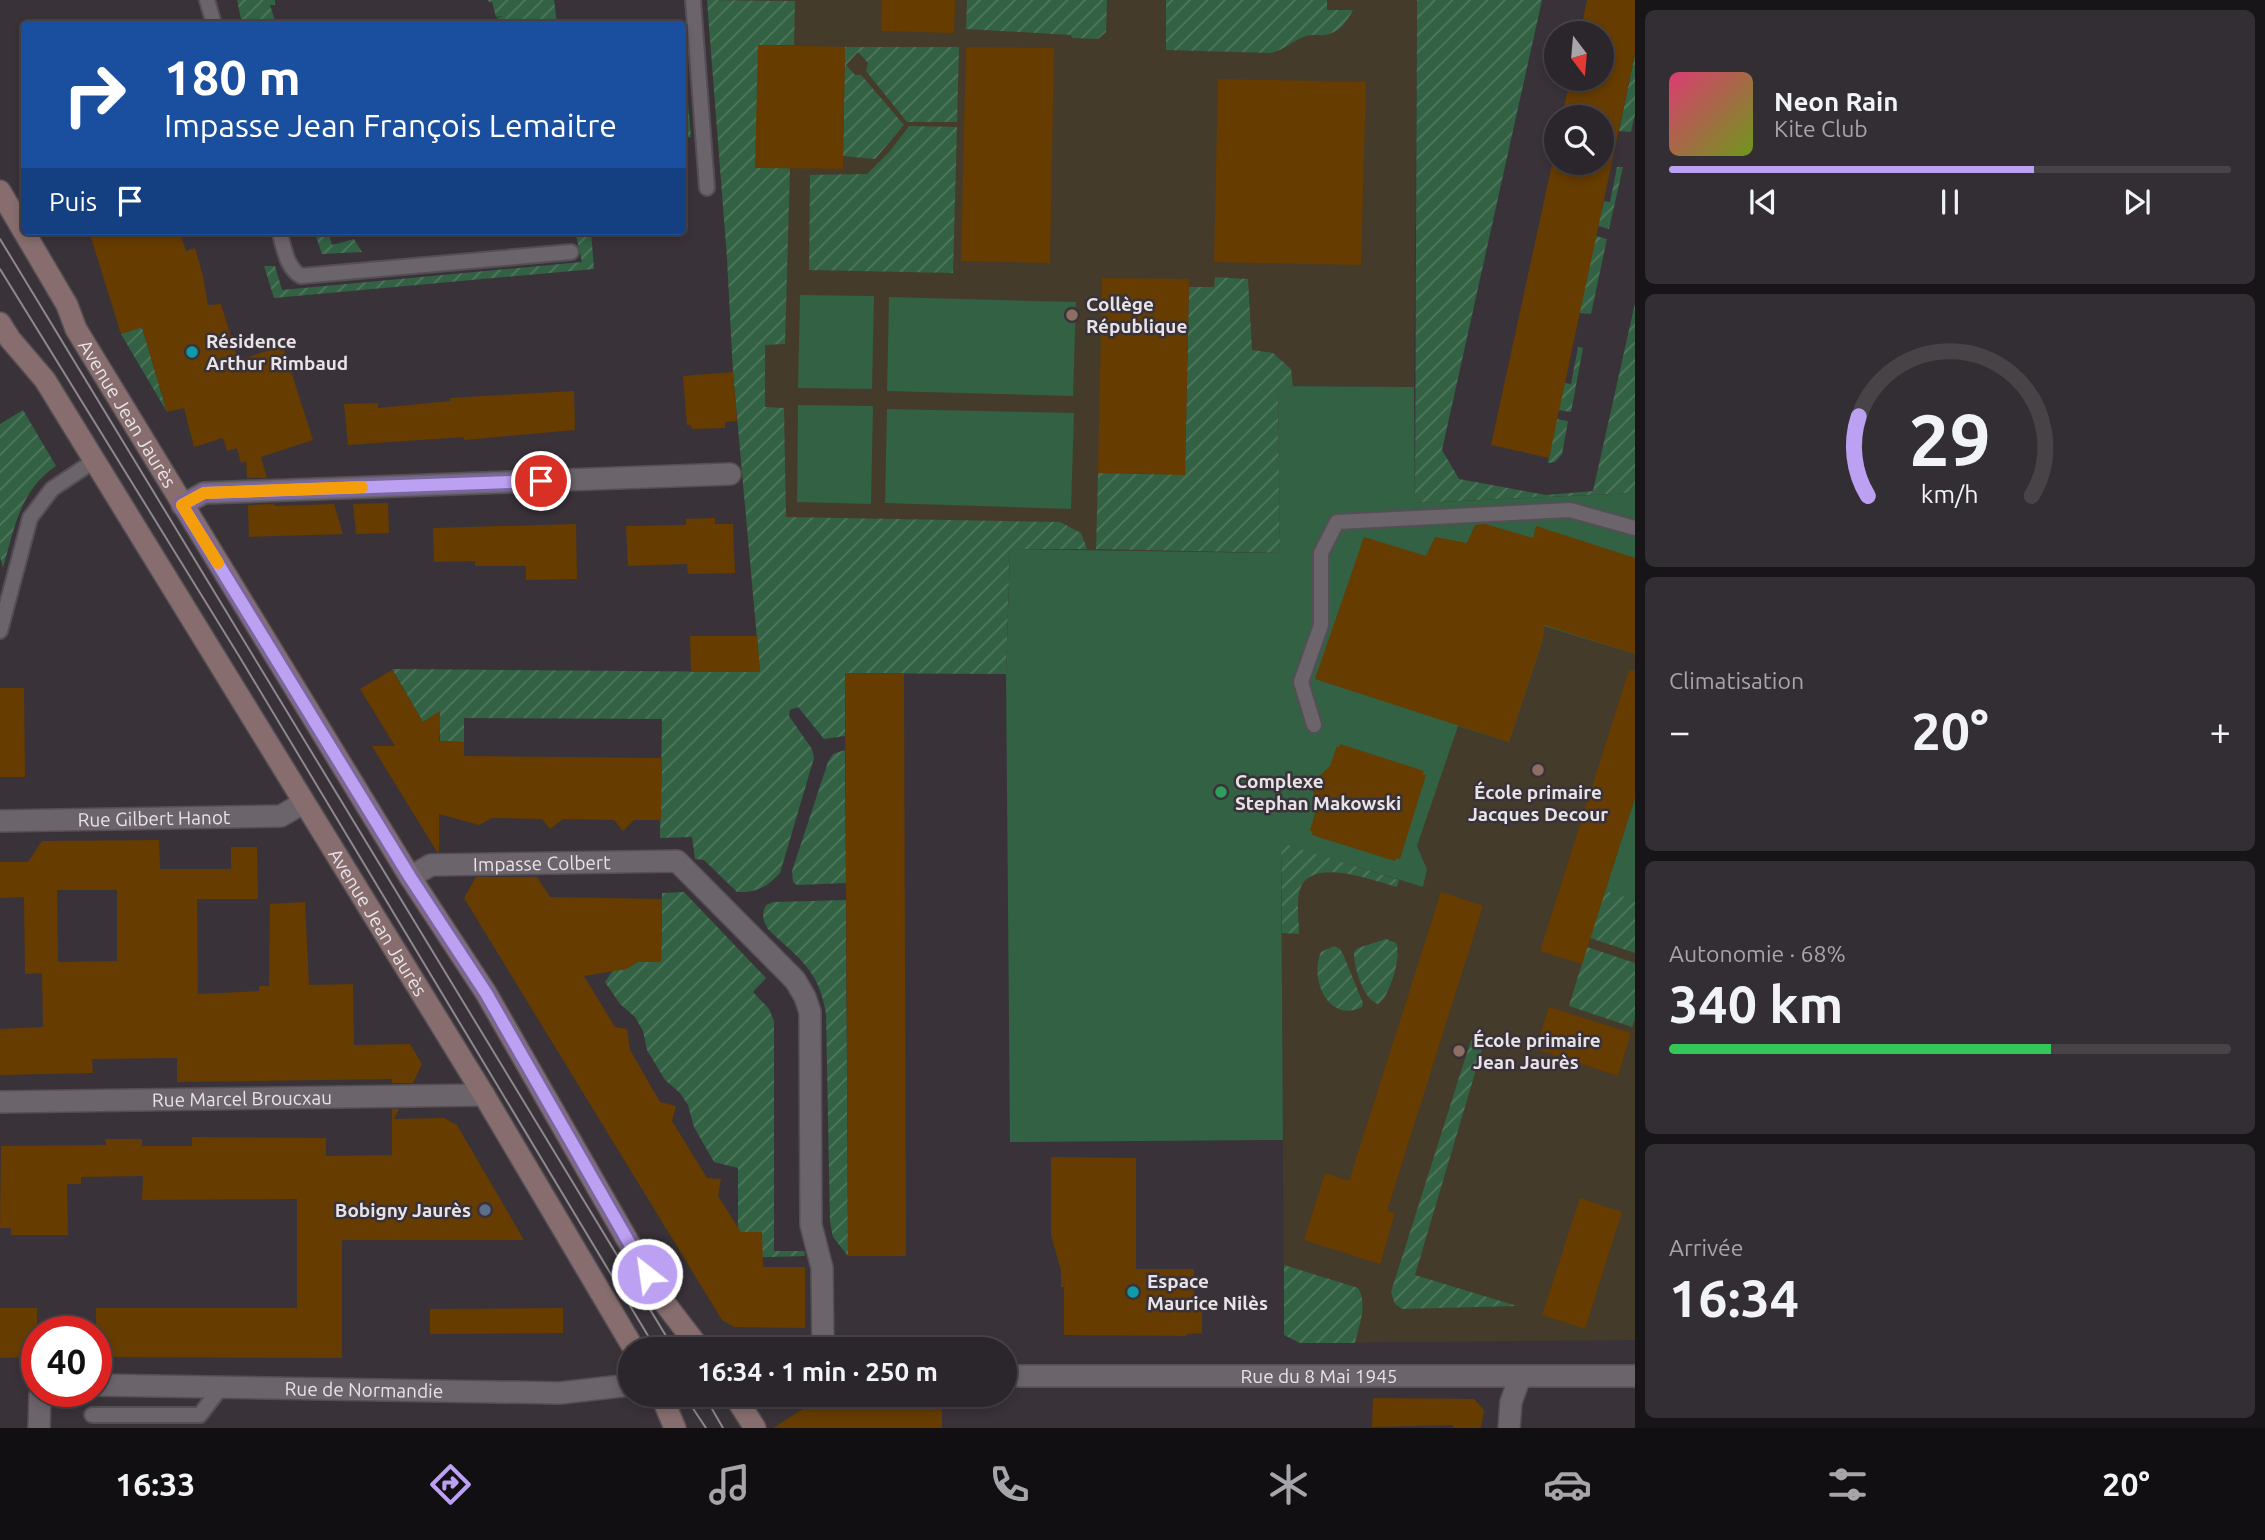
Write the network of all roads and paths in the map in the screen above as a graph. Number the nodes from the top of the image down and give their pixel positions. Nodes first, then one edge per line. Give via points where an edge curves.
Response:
1 (206, 0) edge
2 (692, 0) edge
3 (213, 21) edge
4 (707, 188) dead end
5 (0, 191) edge
6 (21, 227) edge
7 (26, 235) edge
8 (280, 235) edge
9 (571, 252) dead end
10 (0, 323) edge
11 (94, 461) junction
12 (730, 474) dead end
13 (182, 505) junction
14 (1635, 528) edge
15 (0, 631) edge
16 (1314, 725) dead end
17 (303, 803) junction
18 (0, 821) edge
19 (410, 877) junction
20 (484, 1095) junction
21 (0, 1102) edge
22 (628, 1337) edge
23 (691, 1337) edge
24 (822, 1337) edge
25 (1017, 1376) edge
26 (1635, 1376) edge
27 (1520, 1377) junction
28 (112, 1385) edge
29 (618, 1386) edge
30 (221, 1387) junction
31 (40, 1407) edge
32 (666, 1407) edge
33 (742, 1407) edge
34 (92, 1415) dead end
35 (39, 1428) edge
36 (675, 1428) edge
37 (755, 1428) edge
38 (1509, 1428) edge

1 - 3 lane
2 - 4 lane
5 - 6 street, Avenue Jean Jaurès
7 - 13 street, Avenue Jean Jaurès via 76,329
8 - 9 lane via 289,265 301,276
10 - 11 street, Avenue Jean Jaurès via 45,380
11 - 15 lane via 52,489 30,518
11 - 17 street, Avenue Jean Jaurès
12 - 13 street via 204,493
13 - 19 street, Avenue Jean Jaurès
14 - 16 lane via 1570,510 1337,522 1321,553 1321,625 1301,682
17 - 18 street, Rue Gilbert Hanot via 281,816
17 - 20 street, Avenue Jean Jaurès
19 - 23 street, Avenue Jean Jaurès via 486,993 660,1297
19 - 24 street, Impasse Colbert via 431,865 677,861 794,980 810,1012 811,1225 822,1268
20 - 21 street, Rue Marcel Broucxau
20 - 22 street, Avenue Jean Jaurès
25 - 27 street, Rue du 8 Mai 1945
26 - 27 street, Rue du 8 Mai 1945
27 - 38 street via 1511,1402
28 - 30 street, Rue de Normandie
29 - 30 street, Rue de Normandie via 560,1392
30 - 34 lane via 200,1415
31 - 35 street
32 - 36 street
33 - 37 street

